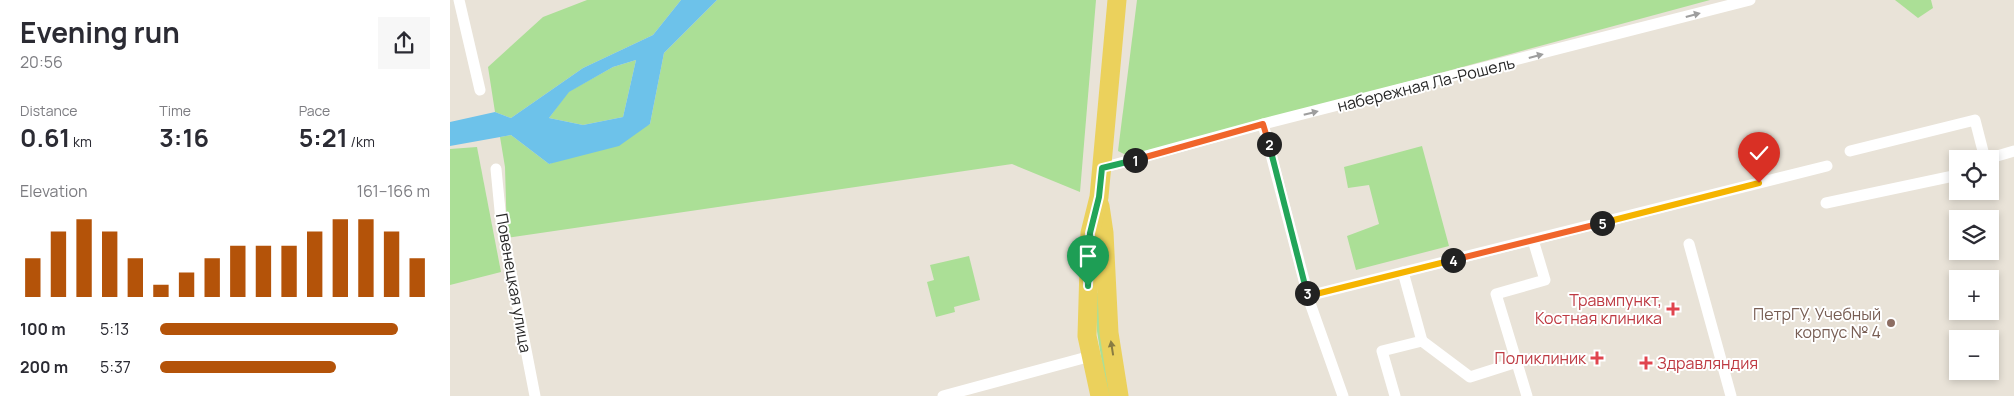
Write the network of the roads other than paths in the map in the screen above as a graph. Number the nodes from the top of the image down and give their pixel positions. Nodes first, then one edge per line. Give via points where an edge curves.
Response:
1 (459, 0) edge
2 (1117, 0) edge
3 (1750, 0) edge
4 (480, 90) dead end
5 (1263, 124) junction
6 (1983, 150) edge
7 (2014, 151) edge
8 (1850, 152) dead end
9 (1999, 155) edge
10 (1826, 166) dead end
11 (1102, 168) junction
12 (496, 169) dead end
13 (1949, 177) edge
14 (1099, 197) junction
15 (1826, 203) dead end
16 (1533, 240) junction
17 (1689, 244) dead end
18 (1403, 272) junction
19 (1107, 285) junction
20 (1088, 286) junction
21 (1308, 296) junction
22 (1422, 341) junction
23 (1091, 356) junction
24 (1517, 362) junction
25 (535, 396) edge
26 (943, 396) edge
27 (1100, 396) edge
28 (1119, 396) edge
29 (1343, 396) edge
30 (1395, 396) edge
31 (1528, 396) edge
32 (1731, 396) edge

1 - 4 street
2 - 11 main road
5 -> 3 street, набережная Ла-Рошель
5 - 11 street, набережная Ла-Рошель
5 - 21 street
6 - 8 street via 1975,120
7 - 9 street
10 - 16 street
11 - 14 main road
12 - 25 street, Повенецкая улица via 501,221
13 - 15 street
14 - 19 main road
14 - 20 main road via 1090,233
16 - 18 street
16 - 24 street via 1545,280 1496,294
17 - 32 street
18 - 21 street
18 - 22 street
19 - 20 street
28 -> 19 main road
20 - 23 main road via 1087,336
21 - 29 street
22 - 24 street via 1470,376
22 - 30 street via 1382,351
23 - 26 street
23 - 27 main road
24 - 31 street

